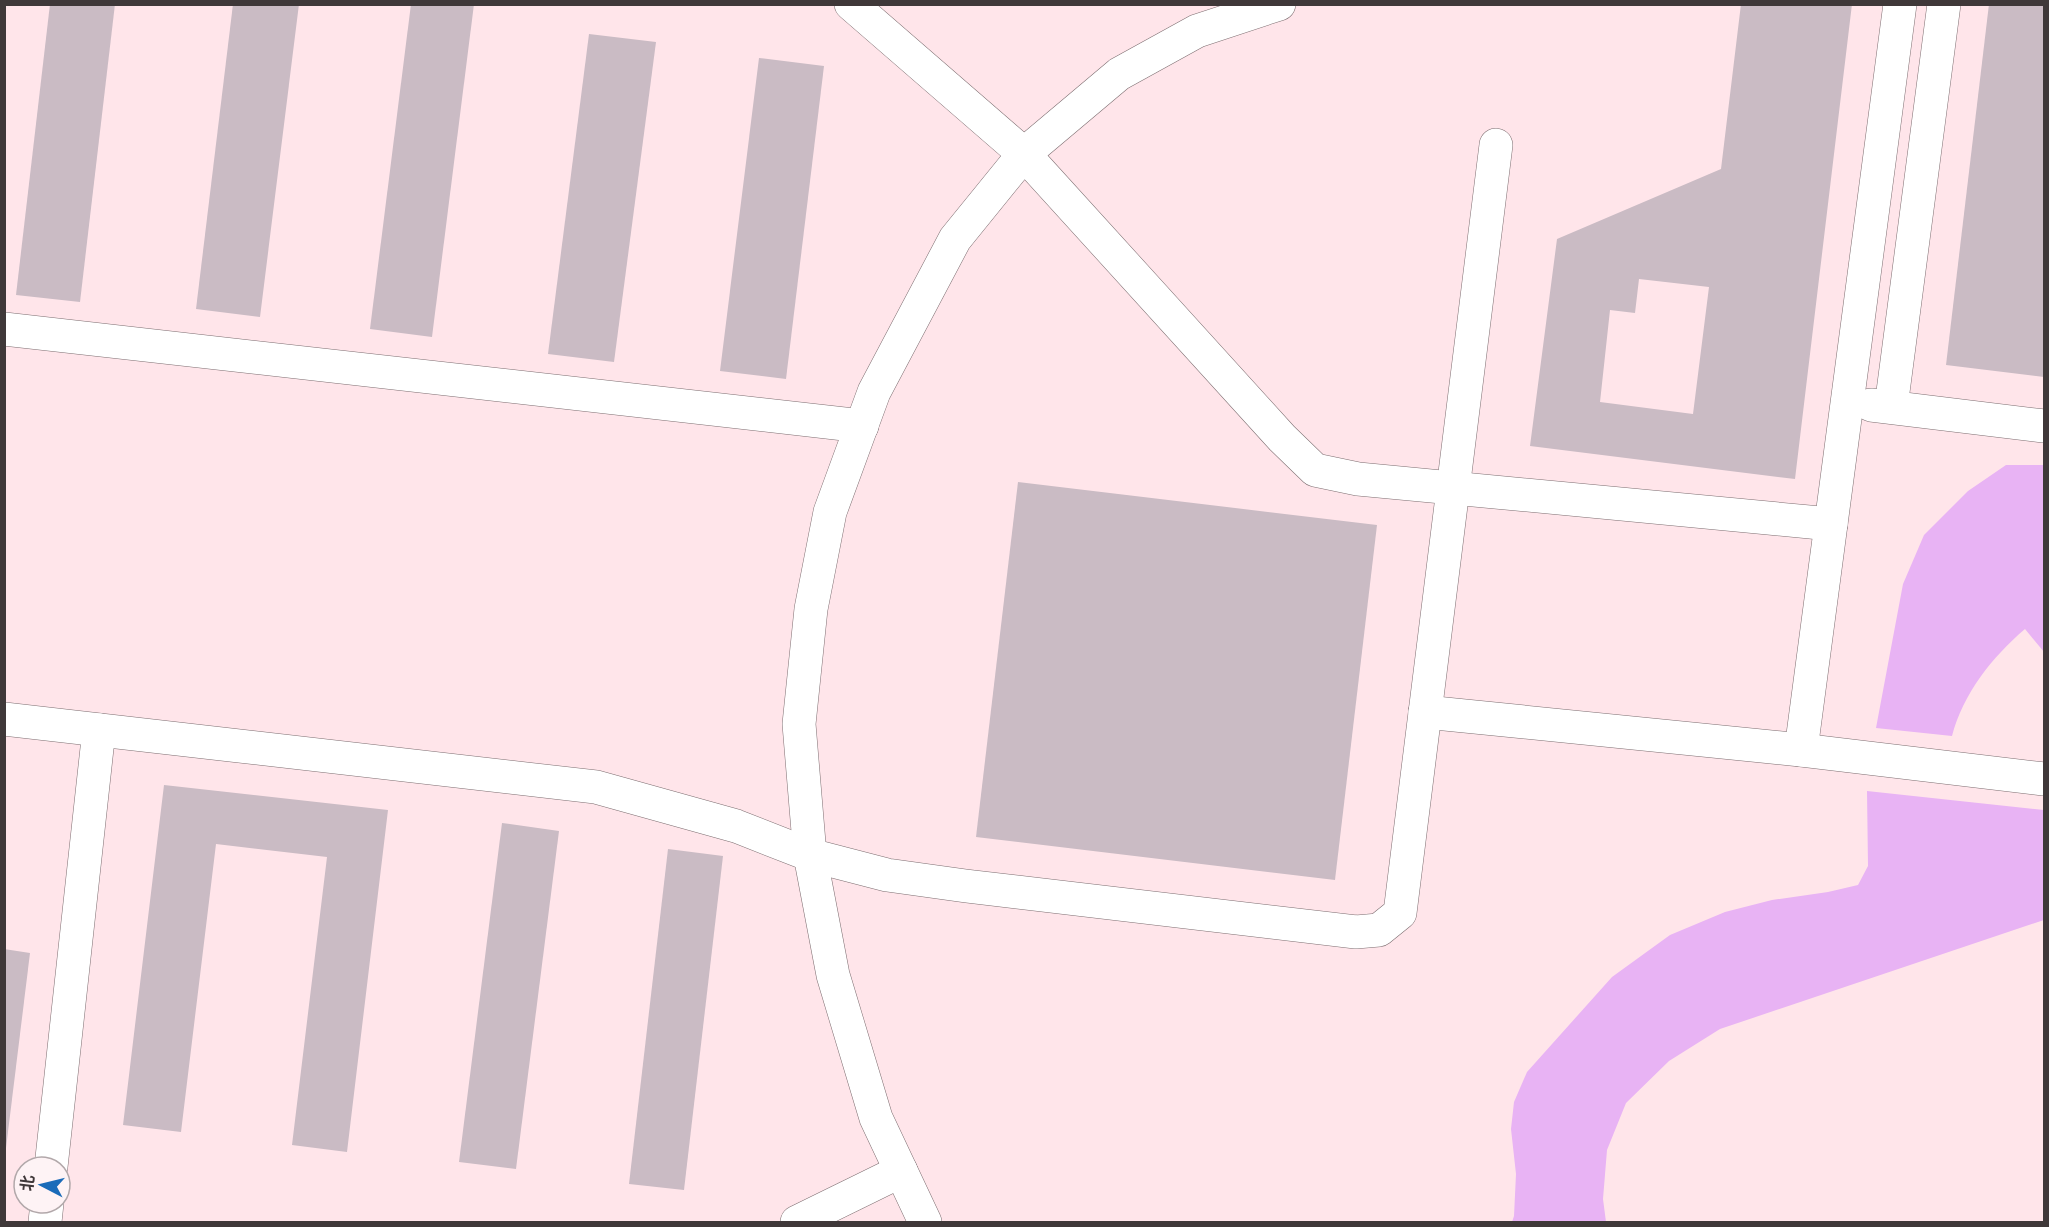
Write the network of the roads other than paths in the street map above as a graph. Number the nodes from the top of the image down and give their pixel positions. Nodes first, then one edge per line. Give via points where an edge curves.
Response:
1 (1279, 4) edge
2 (1900, 4) edge
3 (1944, 4) edge
4 (857, 7) edge
5 (1496, 145) dead end
6 (1024, 154) junction
7 (4, 329) edge
8 (1847, 402) junction
9 (1892, 407) junction
10 (862, 426) junction
11 (2044, 426) edge
12 (1454, 487) junction
13 (1831, 524) junction
14 (1425, 712) junction
15 (4, 719) edge
16 (99, 730) junction
17 (1801, 750) junction
18 (2044, 779) edge
19 (810, 855) junction
20 (52, 1155) edge
21 (901, 1171) junction
22 (797, 1222) edge
23 (925, 1222) edge

1 - 6 lane via 1197,31 1119,74
2 - 8 lane
3 - 9 lane
4 - 6 lane
5 - 12 lane
6 - 10 lane via 955,239 874,392
6 - 12 lane via 1315,470 1358,479
7 - 10 lane
8 - 9 lane
8 - 13 lane
9 - 11 lane
10 - 19 lane via 830,512 811,609 800,724
12 - 13 lane
12 - 14 lane
13 - 17 lane
14 - 17 lane
14 - 19 lane via 1400,913 1379,930 1356,932 966,886 887,875
15 - 16 lane
16 - 19 lane via 596,787 736,826
16 - 20 lane
17 - 18 lane
19 - 21 lane via 833,975 876,1118
21 - 22 lane
21 - 23 lane

